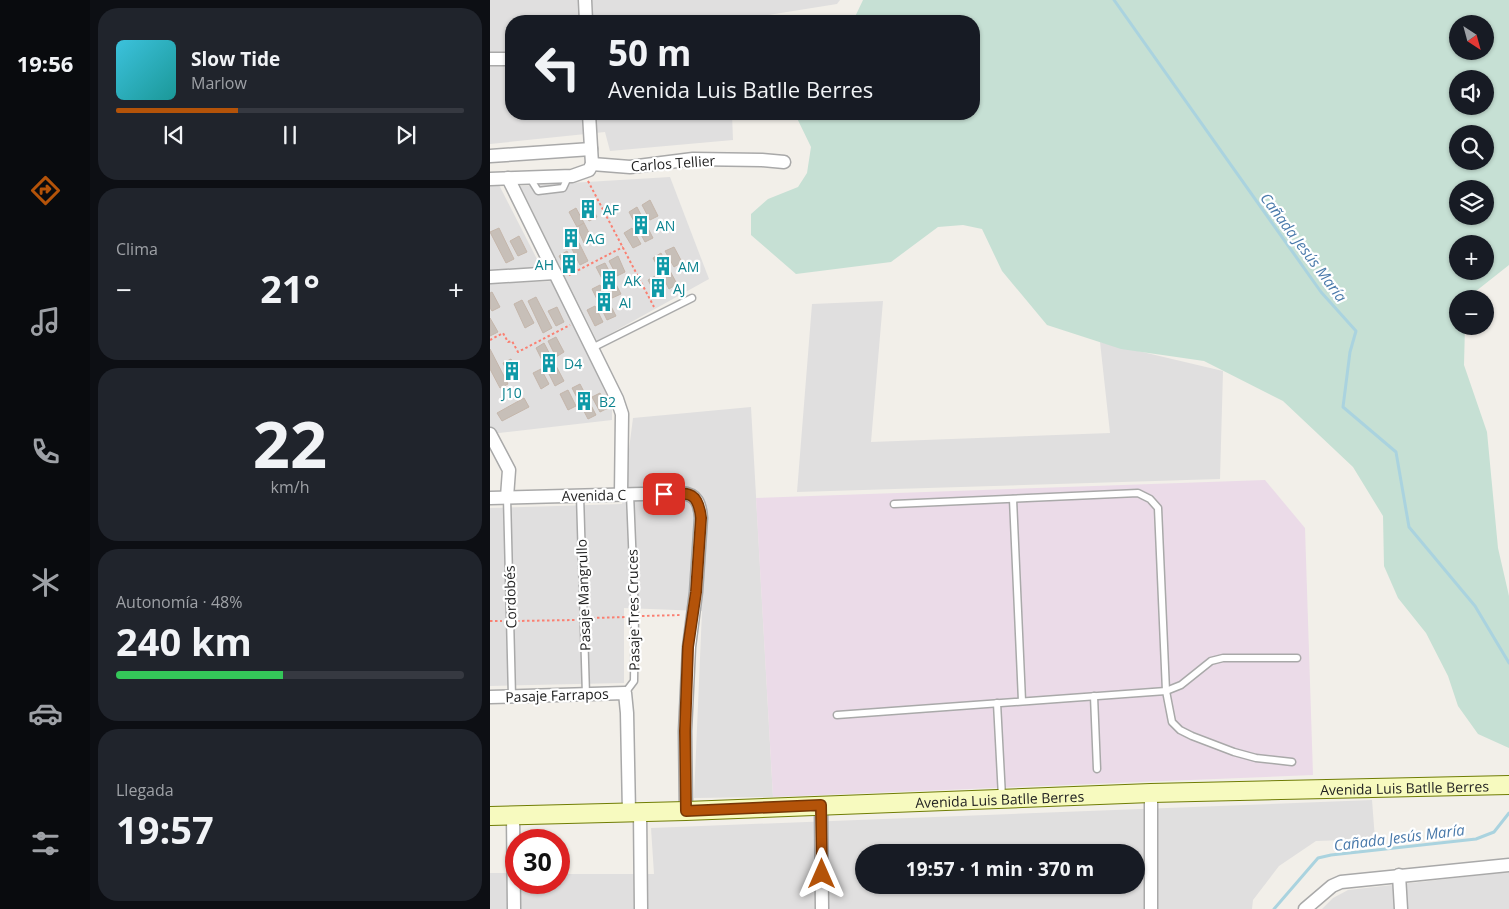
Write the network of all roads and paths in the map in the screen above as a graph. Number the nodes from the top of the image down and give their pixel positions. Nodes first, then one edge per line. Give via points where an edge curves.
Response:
1 (585, 0) edge
2 (586, 15) edge
3 (490, 59) edge
4 (505, 60) edge
5 (589, 120) edge
6 (591, 149) junction
7 (490, 156) edge
8 (784, 162) dead end
9 (588, 168) junction
10 (508, 178) junction
11 (490, 179) edge
12 (623, 247) junction
13 (490, 277) edge
14 (557, 277) junction
15 (692, 298) dead end
16 (654, 308) dead end
17 (579, 321) junction
18 (490, 340) edge
19 (592, 348) junction
20 (490, 434) edge
21 (625, 494) junction
22 (580, 495) junction
23 (508, 497) junction
24 (490, 498) edge
25 (1013, 499) junction
26 (894, 504) dead end
27 (1297, 658) dead end
28 (1166, 691) junction
29 (624, 693) junction
30 (586, 695) junction
31 (512, 696) junction
32 (1094, 696) junction
33 (490, 697) edge
34 (1022, 702) junction
35 (997, 703) junction
36 (837, 715) dead end
37 (1292, 762) dead end
38 (1097, 769) dead end
39 (1502, 785) edge
40 (1151, 793) junction
41 (1002, 799) junction
42 (821, 805) junction
43 (686, 811) junction
44 (634, 812) junction
45 (490, 816) edge
46 (513, 816) junction
47 (1509, 865) edge
48 (1399, 875) junction
49 (514, 909) edge
50 (641, 909) edge
51 (822, 909) edge
52 (1151, 909) edge
53 (1305, 909) edge
54 (1401, 909) edge

1 - 2 street
3 - 4 street
5 - 6 street
6 - 7 street
6 - 9 street
8 - 9 street, Carlos Tellier via 693,158 630,167
9 - 10 street, Carlos Tellier via 568,176
9 - 12 path
10 - 11 street, Carlos Tellier
10 - 14 street
12 - 14 path
12 - 16 path
13 - 14 street
14 - 17 street
15 - 19 lane
17 - 18 path via 518,352 504,333
17 - 19 street
19 - 21 street via 622,414
20 - 23 street via 509,470
21 - 22 street, Avenida C
21 - 29 lane, Pasaje Tres Cruces via 634,616 634,681
21 - 43 street, Avenida C via 689,494 696,498 700,507 696,592 688,647
22 - 23 street, Avenida C
22 - 30 lane, Pasaje Mangrullo
23 - 24 street, Avenida C
23 - 31 lane, Cordobés
25 - 26 lane
25 - 28 lane via 1138,493 1158,508
25 - 34 lane
27 - 28 lane via 1223,658 1210,661 1181,684
28 - 32 lane
28 - 37 lane via 1172,722 1180,730 1249,756
29 - 30 street, Pasaje Farrapos
29 - 44 street
30 - 31 street, Pasaje Farrapos
31 - 33 street, Pasaje Farrapos
32 - 34 lane
32 - 38 lane
34 - 35 lane
35 - 36 lane
35 - 41 lane
39 - 40 main road, Avenida Luis Batlle Berres
40 - 41 main road, Avenida Luis Batlle Berres
40 - 52 street
41 - 42 main road, Avenida Luis Batlle Berres
42 - 43 main road, Avenida Luis Batlle Berres
42 - 51 street
43 - 44 main road, Avenida Luis Batlle Berres
44 - 46 main road, Avenida Luis Batlle Berres
44 - 50 street
45 - 46 main road, Avenida Luis Batlle Berres
46 - 49 street
47 - 48 street
48 - 53 street via 1341,882
48 - 54 street

